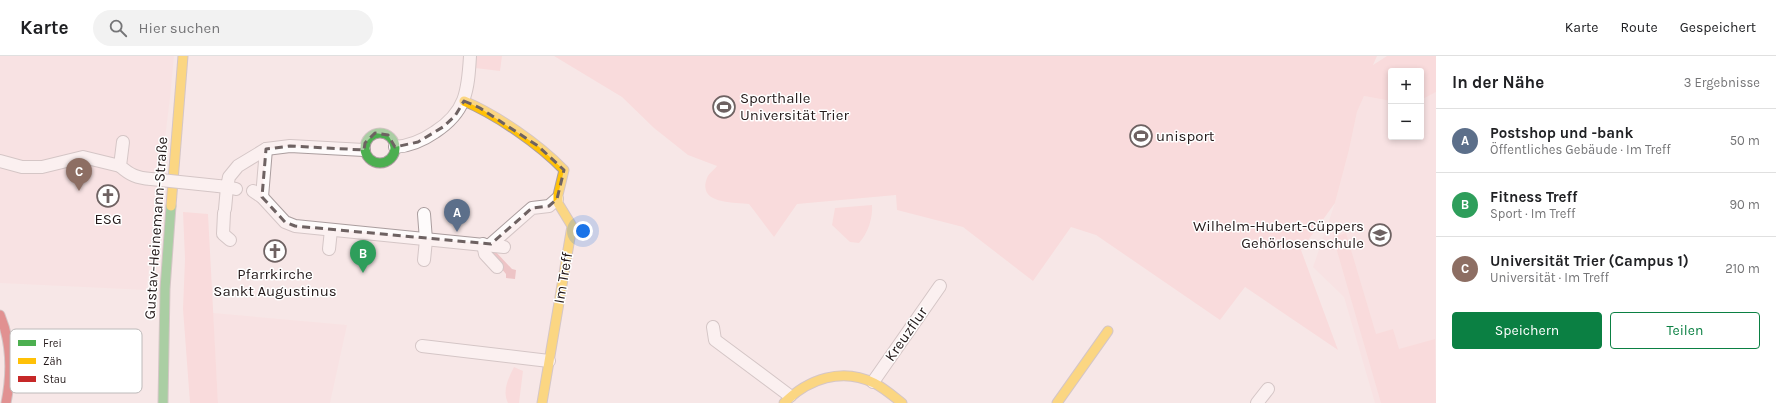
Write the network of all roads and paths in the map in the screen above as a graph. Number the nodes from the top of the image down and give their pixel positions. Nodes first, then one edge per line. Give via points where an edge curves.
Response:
1 (183, 56) edge
2 (470, 56) edge
3 (464, 101) junction
4 (123, 142) dead end
5 (395, 147) junction
6 (266, 149) junction
7 (364, 150) junction
8 (0, 161) edge
9 (120, 166) junction
10 (227, 187) junction
11 (557, 199) junction
12 (424, 214) dead end
13 (331, 230) junction
14 (230, 240) dead end
15 (426, 240) junction
16 (487, 244) junction
17 (504, 247) dead end
18 (329, 249) dead end
19 (424, 260) dead end
20 (497, 267) dead end
21 (940, 286) dead end
22 (0, 315) edge
23 (713, 327) dead end
24 (1108, 331) dead end
25 (422, 346) dead end
26 (549, 361) junction
27 (873, 382) junction
28 (1268, 389) dead end
29 (787, 399) edge
30 (6, 403) edge
31 (163, 403) edge
32 (542, 403) edge
33 (902, 403) edge
34 (1057, 403) edge
35 (1257, 403) edge

1 - 31 street, Gustav-Heinemann-Straße via 165,289
2 - 3 street
3 - 5 street via 455,116 443,127 418,142
3 - 11 street via 497,119 548,153 564,170
4 - 9 street
5 - 7 street via 392,157 384,163 373,162
5 - 7 street via 393,140 382,133 369,137
6 - 7 street via 290,146
6 - 10 street via 238,166 229,177
6 - 13 street via 259,191 285,222 295,226
8 - 9 street via 22,167 42,167 83,158
9 - 10 street, bridge via 135,177
10 - 14 street via 223,234
11 - 16 street via 549,206 532,208 513,230
11 - 26 street, Im Treff via 572,226
12 - 15 street
13 - 15 street
13 - 18 street
15 - 16 street
15 - 19 street
16 - 17 street
16 - 20 street via 485,254
21 - 27 street, Kreuzflur
22 - 30 street via 5,324 9,345 10,384
23 - 29 street via 715,340
24 - 34 street
25 - 26 street
26 - 32 street, Im Treff
27 - 29 street via 858,377 834,375 810,383
27 - 33 street
28 - 35 street

